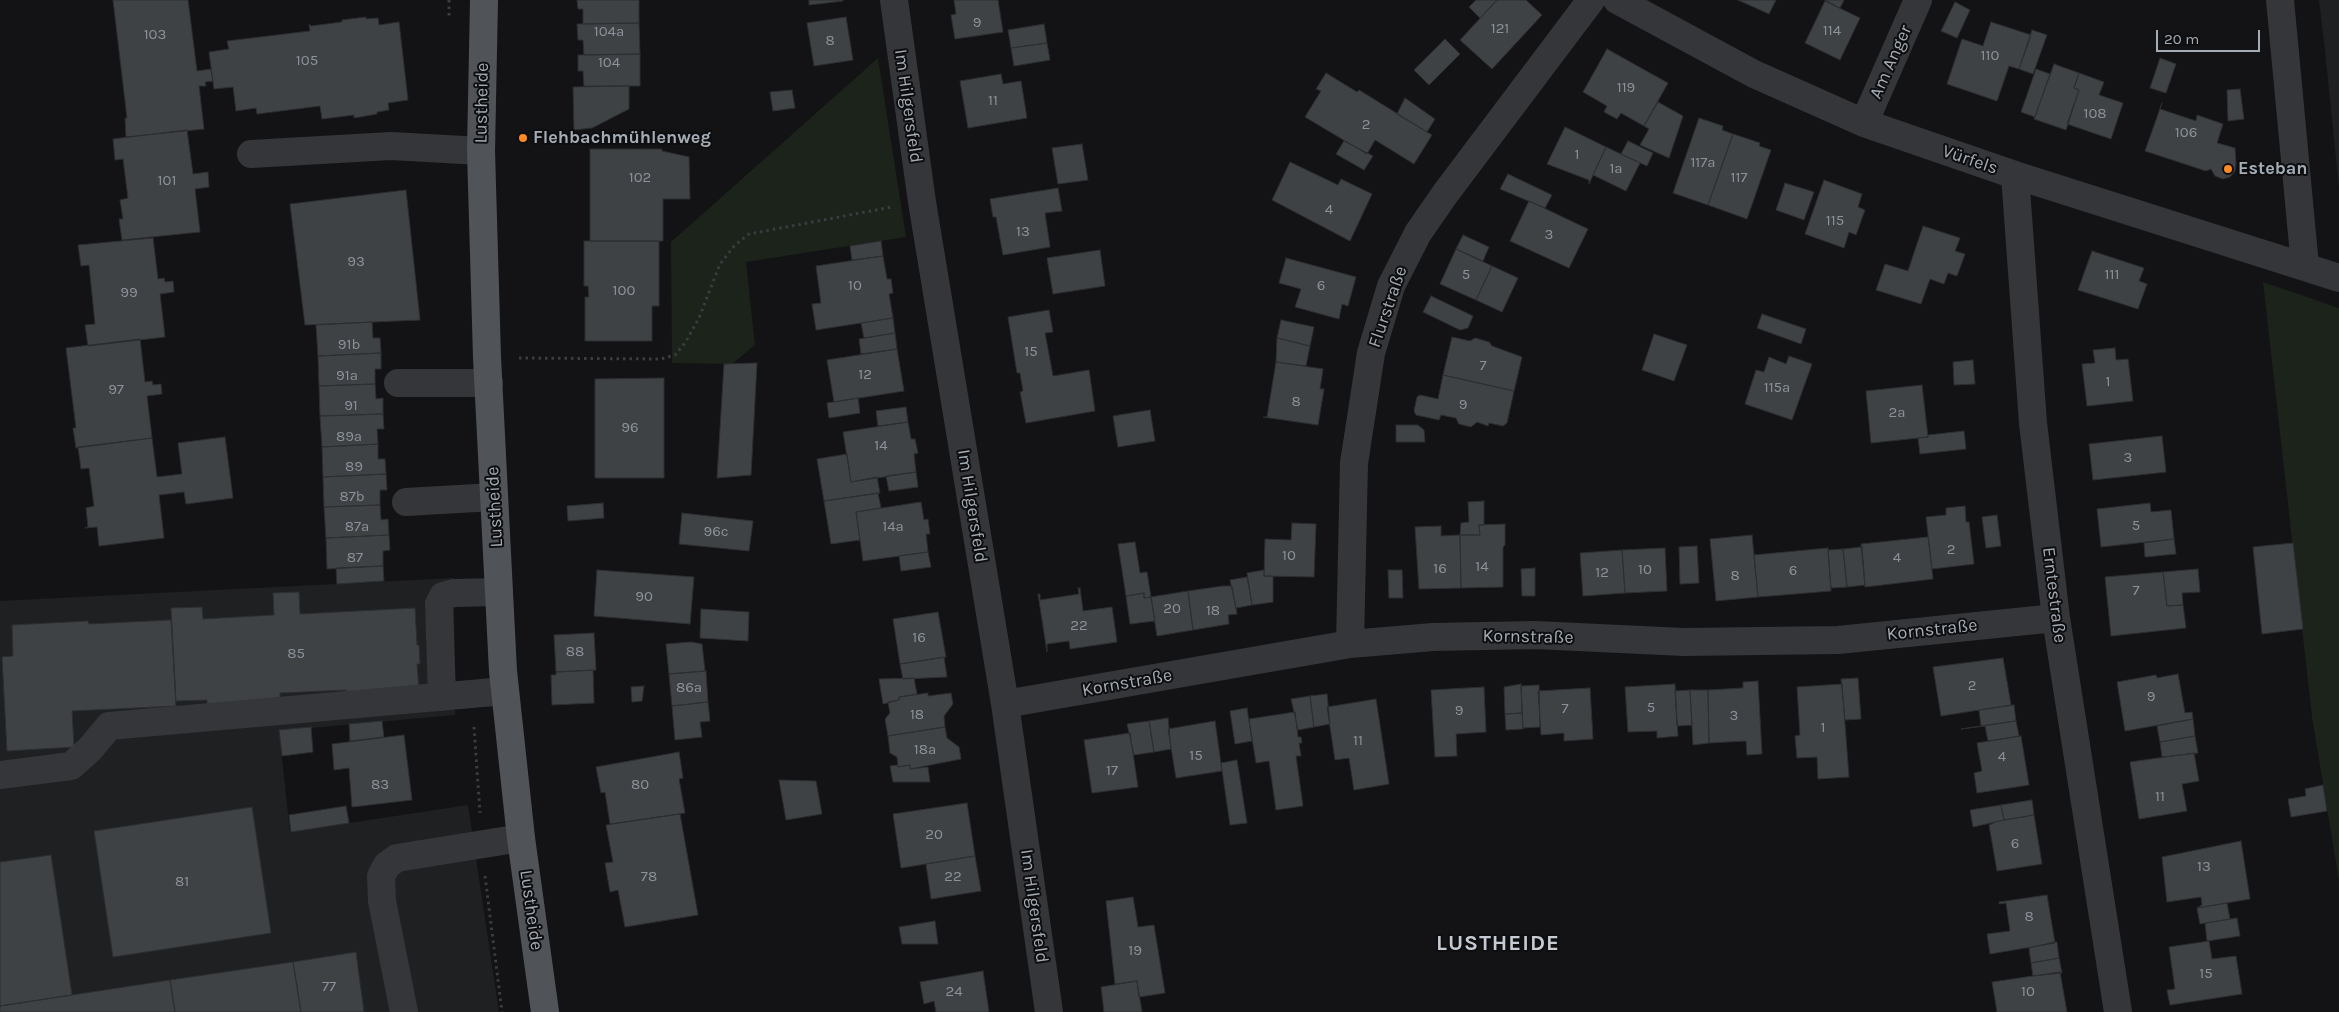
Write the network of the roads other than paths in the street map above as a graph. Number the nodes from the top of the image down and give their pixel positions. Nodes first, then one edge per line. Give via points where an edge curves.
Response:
1 (484, 0) edge
2 (894, 0) edge
3 (1591, 0) edge
4 (1617, 0) edge
5 (1918, 0) edge
6 (2280, 0) edge
7 (1864, 123) junction
8 (482, 151) junction
9 (251, 154) dead end
10 (2015, 175) junction
11 (2305, 266) junction
12 (2339, 278) edge
13 (488, 370) junction
14 (398, 382) dead end
15 (494, 497) junction
16 (406, 502) dead end
17 (499, 592) junction
18 (2056, 618) junction
19 (1350, 644) junction
20 (505, 691) junction
21 (442, 697) junction
22 (1005, 704) junction
23 (0, 775) edge
24 (521, 838) junction
25 (404, 1012) edge
26 (545, 1012) edge
27 (1049, 1012) edge
28 (2118, 1012) edge

1 - 8 main road, Lustheide
2 - 22 street, Im Hilgersfeld via 922,202
3 - 19 street, Flurstraße via 1444,194 1418,233 1391,286 1371,353 1354,464
4 - 7 street, Vürfels via 1754,74
5 - 7 street, Am Anger
6 - 11 street
7 - 10 street, Vürfels
8 - 9 street via 391,146
8 - 13 main road, Lustheide
10 - 11 street, Vürfels
10 - 18 street, Erntestraße via 2033,423
11 - 12 street, Vürfels
13 - 14 street
13 - 15 main road, Lustheide
15 - 16 street
15 - 17 main road, Lustheide
17 - 20 main road, Lustheide
17 - 21 street via 443,596 439,604
18 - 19 street, Kornstraße via 1838,640 1684,642 1535,635 1433,637
18 - 28 street, Erntestraße
19 - 22 street, Kornstraße
20 - 21 street
20 - 24 main road, Lustheide
21 - 23 street via 109,726 71,766
22 - 27 street, Im Hilgersfeld
24 - 25 street via 397,858 387,865 381,876 382,901
24 - 26 main road, Lustheide

